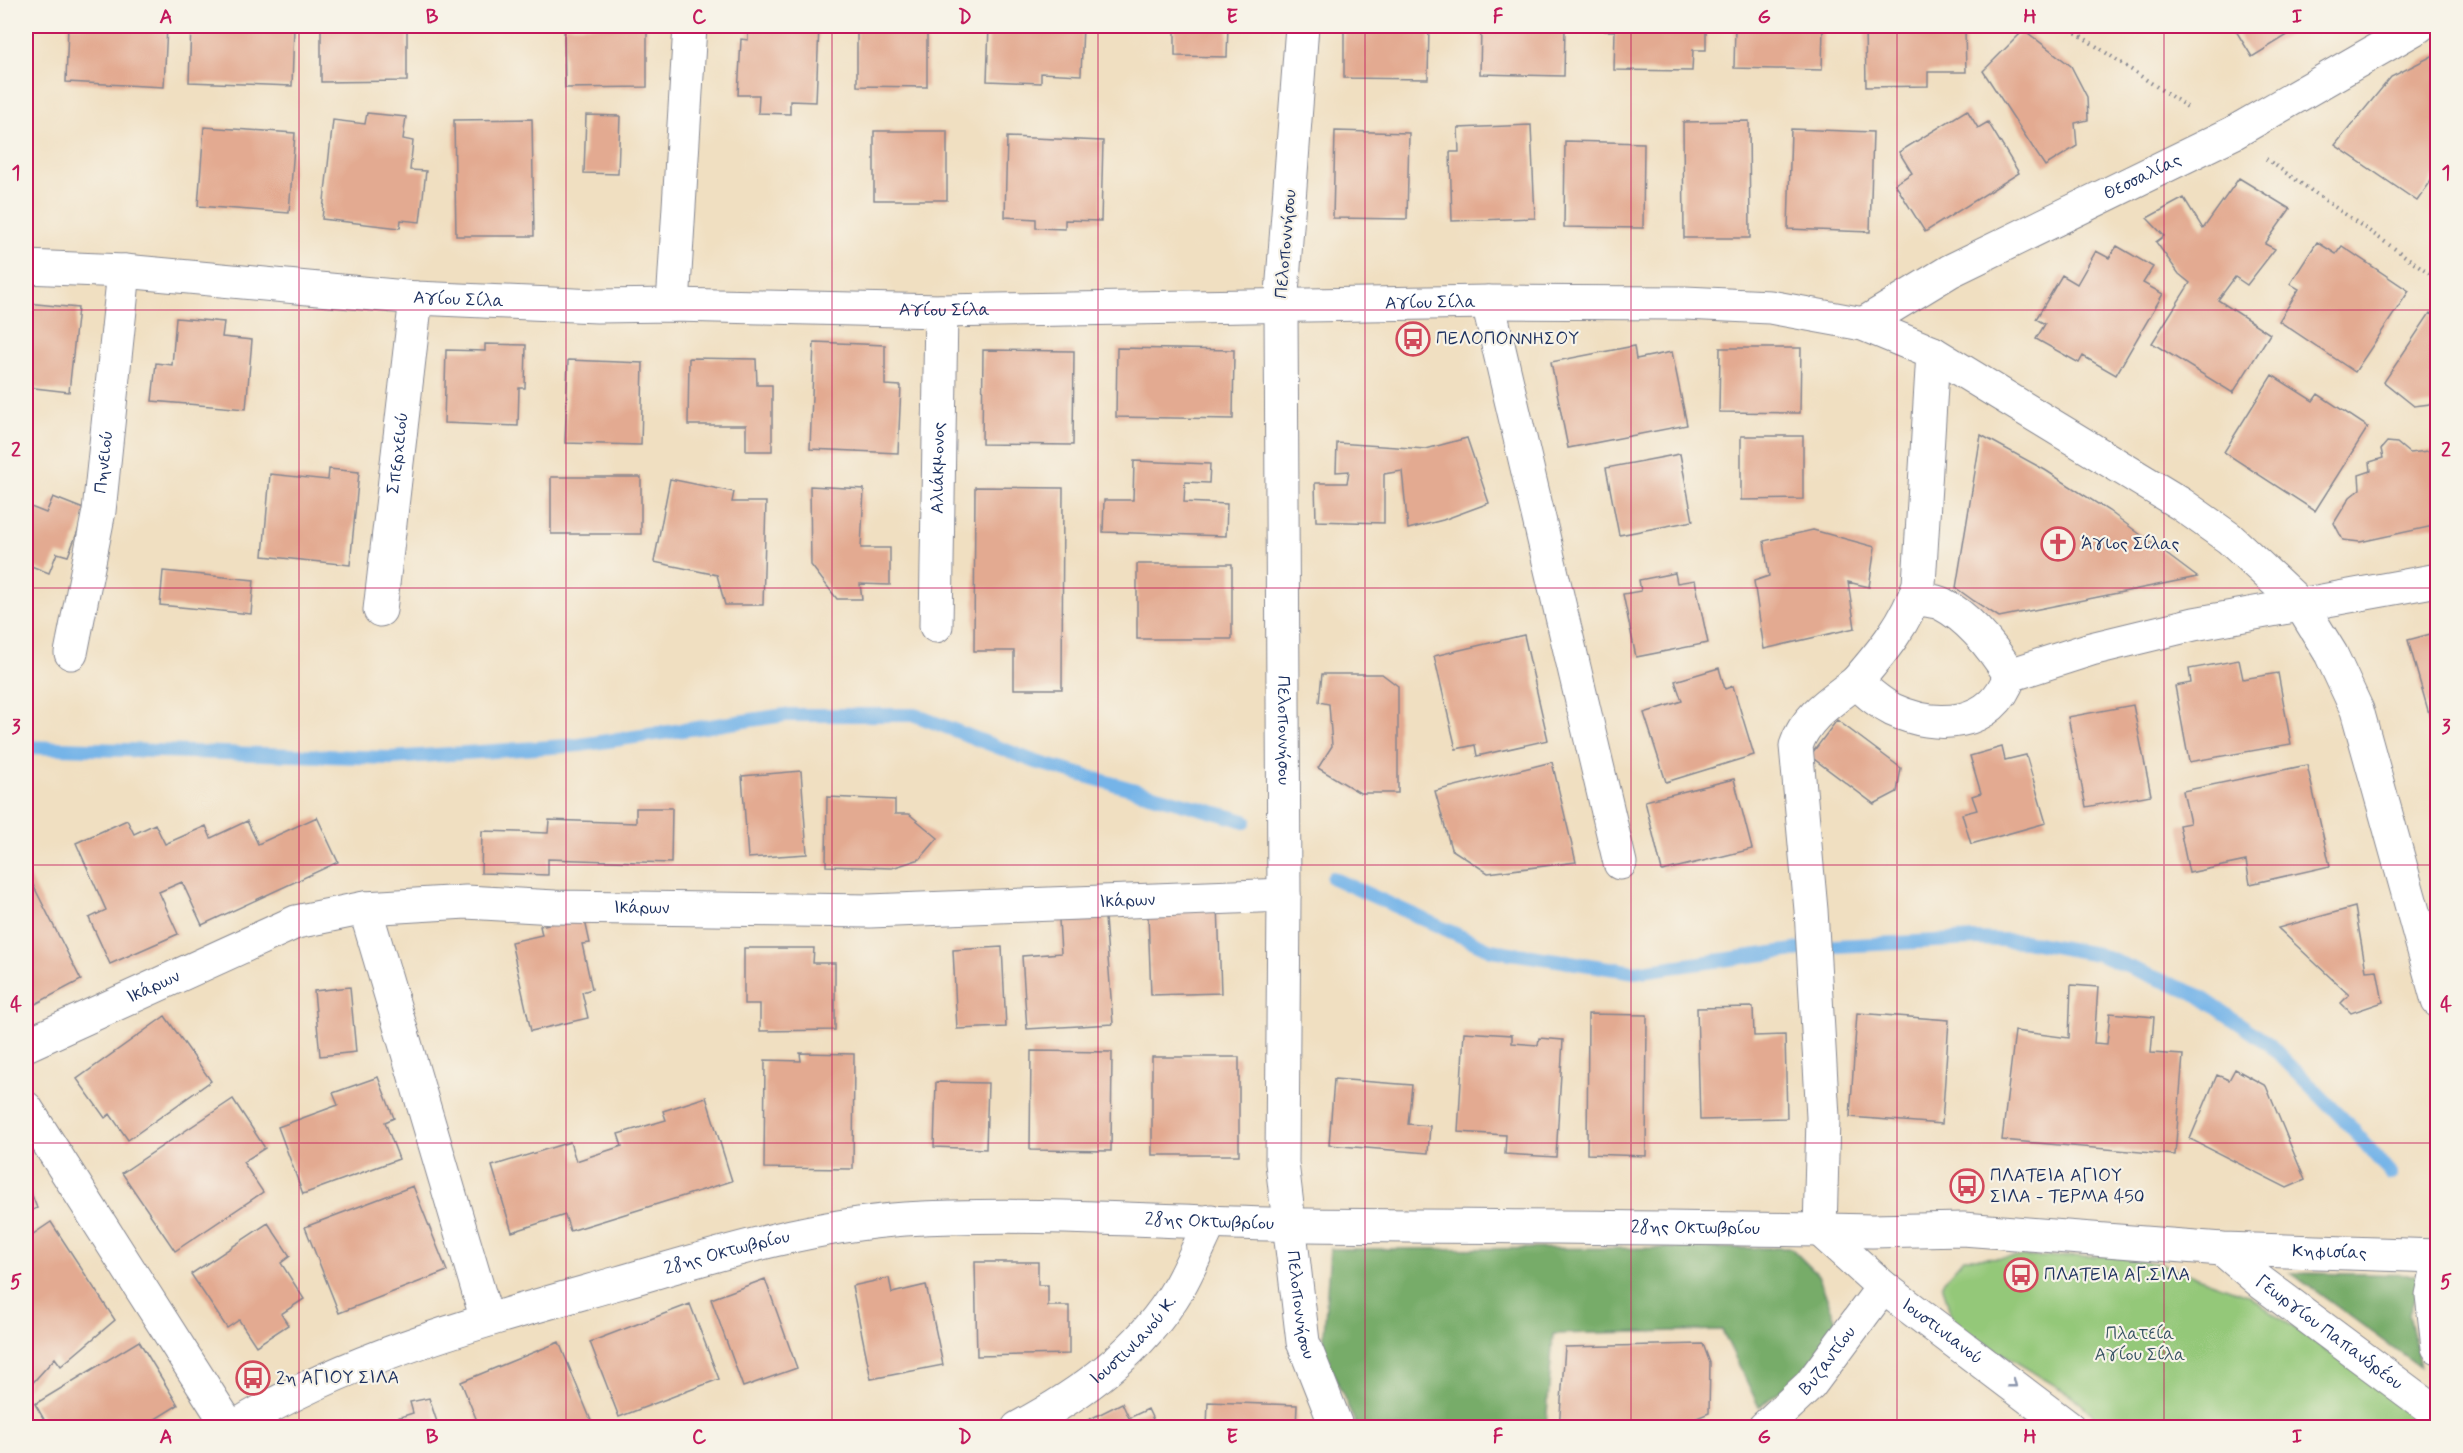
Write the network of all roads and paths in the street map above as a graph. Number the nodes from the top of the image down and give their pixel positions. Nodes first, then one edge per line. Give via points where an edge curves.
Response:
1 (690, 26) edge
2 (1302, 26) edge
3 (2419, 26) edge
4 (26, 267) edge
5 (124, 271) junction
6 (416, 298) junction
7 (1488, 302) junction
8 (673, 305) junction
9 (1281, 307) junction
10 (941, 311) junction
11 (1863, 324) junction
12 (1933, 353) junction
13 (2438, 580) edge
14 (1914, 598) junction
15 (2301, 605) junction
16 (380, 610) dead end
17 (936, 626) dead end
18 (71, 653) dead end
19 (2010, 675) junction
20 (1856, 682) junction
21 (1620, 863) dead end
22 (1284, 895) junction
23 (365, 908) junction
24 (2438, 1001) edge
25 (26, 1045) edge
26 (26, 1108) edge
27 (1211, 1221) junction
28 (1290, 1225) junction
29 (1820, 1230) junction
30 (2222, 1250) junction
31 (2438, 1256) edge
32 (2438, 1266) edge
33 (1883, 1287) junction
34 (487, 1320) junction
35 (2438, 1347) edge
36 (2438, 1414) edge
37 (232, 1428) edge
38 (1018, 1428) edge
39 (1338, 1428) edge
40 (1764, 1428) edge
41 (2069, 1428) edge

1 - 8 street
2 - 9 street, Πελοποννήσου
3 - 11 street, Θεσσαλίας via 2233,133 1950,271
4 - 5 street, Αγίου Σίλα
5 - 6 street, Αγίου Σίλα
5 - 18 street, Πηνειού via 99,511
6 - 8 street, Αγίου Σίλα via 597,306
6 - 16 street, Σπερχειού
7 - 9 street, Αγίου Σίλα
7 - 11 street, Αγίου Σίλα via 1685,303 1770,308
7 - 21 street
8 - 10 street, Αγίου Σίλα
9 - 10 street, Αγίου Σίλα
9 - 22 street, Πελοποννήσου
10 - 17 street, Αλιάκμονος
11 - 12 street, Αγίου Σίλα
12 - 14 street via 1919,584
12 - 15 street, Αγίου Σίλα via 2181,504 2229,538
13 - 15 street
14 - 19 street via 1940,603 1953,612 1995,651
14 - 20 street via 1888,645
15 - 19 street via 2194,624
15 - 24 street, Αγίου Σίλα via 2331,654 2357,710
19 - 20 street via 2005,691 1994,703 1978,714 1949,723 1894,710 1878,702
20 - 29 street via 1813,717 1800,733 1796,746 1811,910 1823,1117
22 - 23 street, Ικάρων via 870,911 555,907 466,902
22 - 28 street, Πελοποννήσου via 1282,1163
23 - 25 street, Ικάρων via 296,922
23 - 34 street
26 - 37 street
27 - 28 street, 28ης Οκτωβρίου
27 - 34 street, 28ης Οκτωβρίου via 1019,1215 860,1223 779,1237
27 - 38 street, Ιουστινιανού Κ. via 1179,1287 1132,1347 1086,1387
28 - 29 street, 28ης Οκτωβρίου
28 - 39 street, Πελοποννήσου via 1304,1342
29 - 30 street, 28ης Οκτωβρίου via 1963,1229
29 - 33 street, Ιουστινιανού
30 - 31 street, Κηφισίας
30 - 36 street, Γεωργίου Παπανδρέου
32 - 35 street via 2432,1295
33 - 40 street, Βυζαντίου via 1810,1385
33 -> 41 street, Ιουστινιανού
34 - 37 street, 28ης Οκτωβρίου via 316,1382

